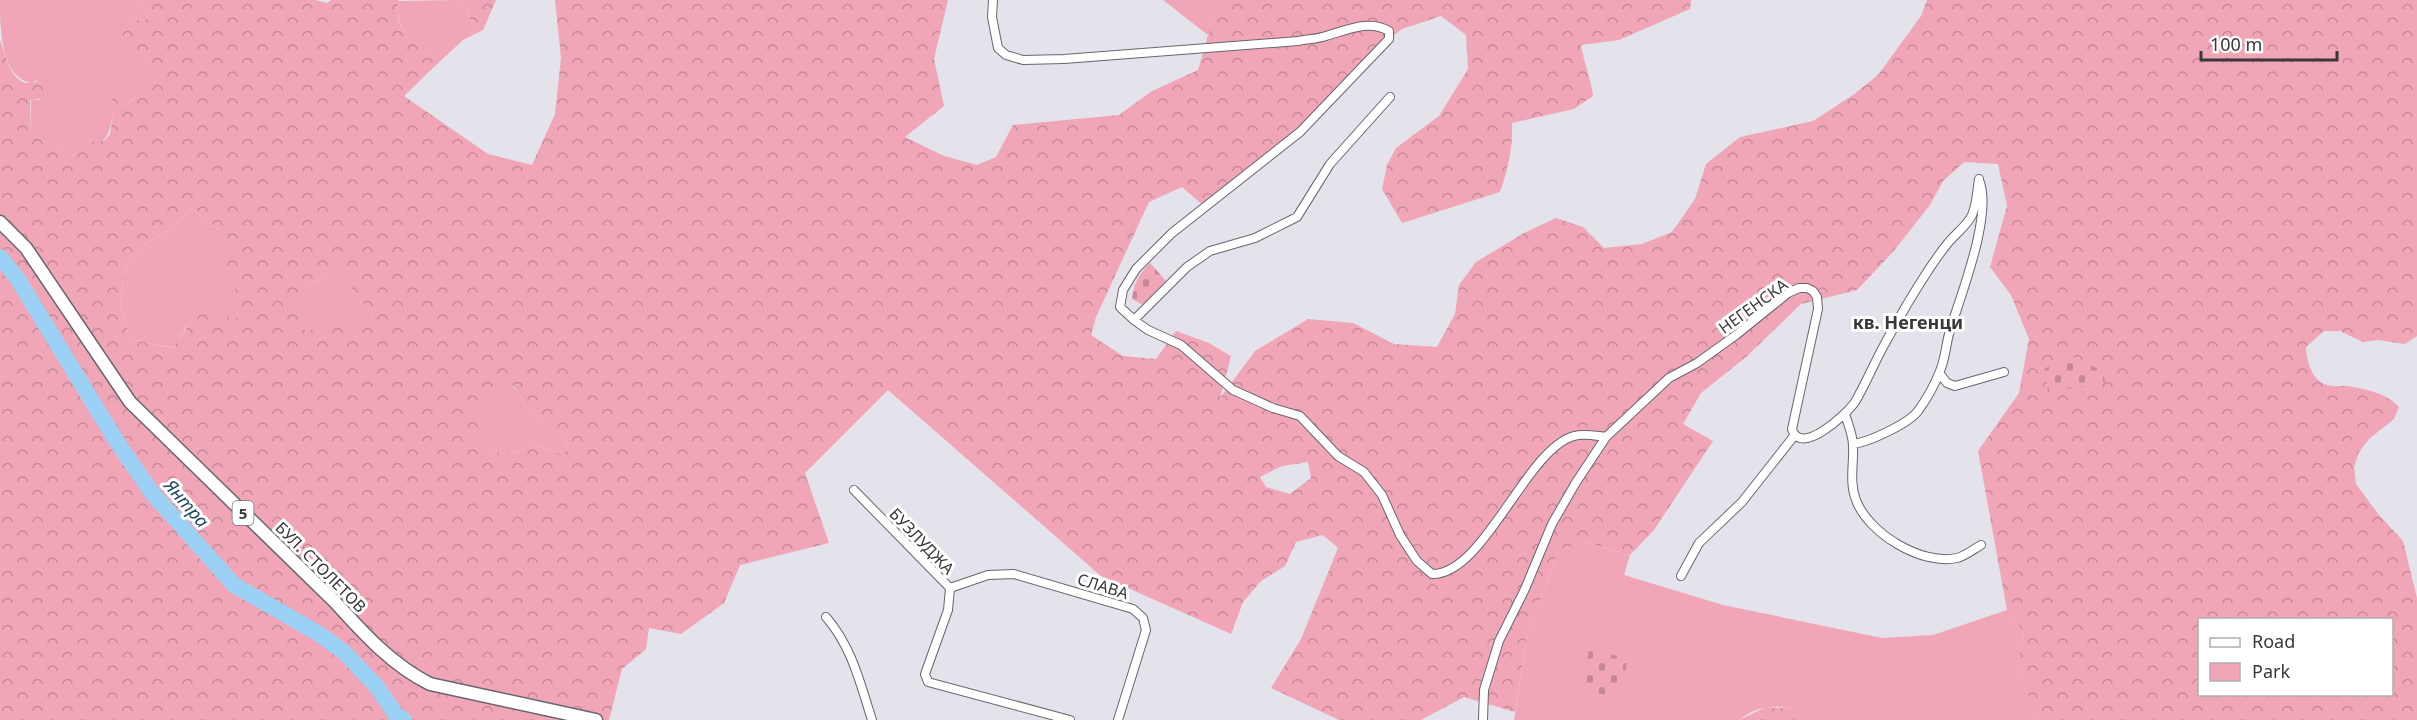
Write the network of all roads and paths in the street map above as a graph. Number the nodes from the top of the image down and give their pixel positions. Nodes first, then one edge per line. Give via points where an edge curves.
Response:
1 (993, 0) edge
2 (1390, 97) dead end
3 (0, 222) edge
4 (1134, 320) junction
5 (2004, 372) dead end
6 (1940, 374) junction
7 (1845, 414) junction
8 (1794, 436) junction
9 (1606, 437) junction
10 (1853, 444) junction
11 (854, 490) dead end
12 (1981, 545) dead end
13 (1681, 576) dead end
14 (950, 588) junction
15 (826, 617) dead end
16 (596, 720) edge
17 (872, 720) edge
18 (1070, 720) edge
19 (1118, 720) edge
20 (1483, 720) edge

1 - 4 street via 998,48 1023,60 1298,41 1369,25 1389,31 1389,39 1300,132 1172,232 1136,269 1123,290 1120,307
2 - 4 street via 1330,164 1298,217 1256,238 1210,251
3 - 16 main road, БУЛ. СТОЛЕТОВ / 5 via 26,248 130,402 407,672 430,684
4 - 9 street via 1181,345 1233,390 1300,416 1338,456 1364,472 1383,495 1400,535 1417,561 1432,574 1442,574 1457,565 1474,548 1537,465 1560,443 1574,436
5 - 6 street via 1955,386
6 - 7 street via 1984,206 1978,179 1970,218 1924,277
6 - 10 street via 1917,412 1865,442
7 - 8 street via 1808,439
7 - 10 street
8 - 9 street, НЕГЕНСКА via 1792,429 1818,309 1813,291 1807,288 1788,292 1736,335 1669,378
8 - 13 street via 1742,502 1699,543
9 - 20 street, НЕГЕНСКА via 1552,524 1499,641 1485,690
10 - 12 street via 1851,465 1856,500 1885,536 1913,552 1945,559 1959,558
11 - 14 street, БУЗЛУДЖА
14 - 18 street, БУЗЛУДЖА via 948,610 925,674 928,682
14 - 19 street, СЛАВА via 988,575 1014,574 1133,609 1143,618 1146,630
15 - 17 street via 840,632 856,666

